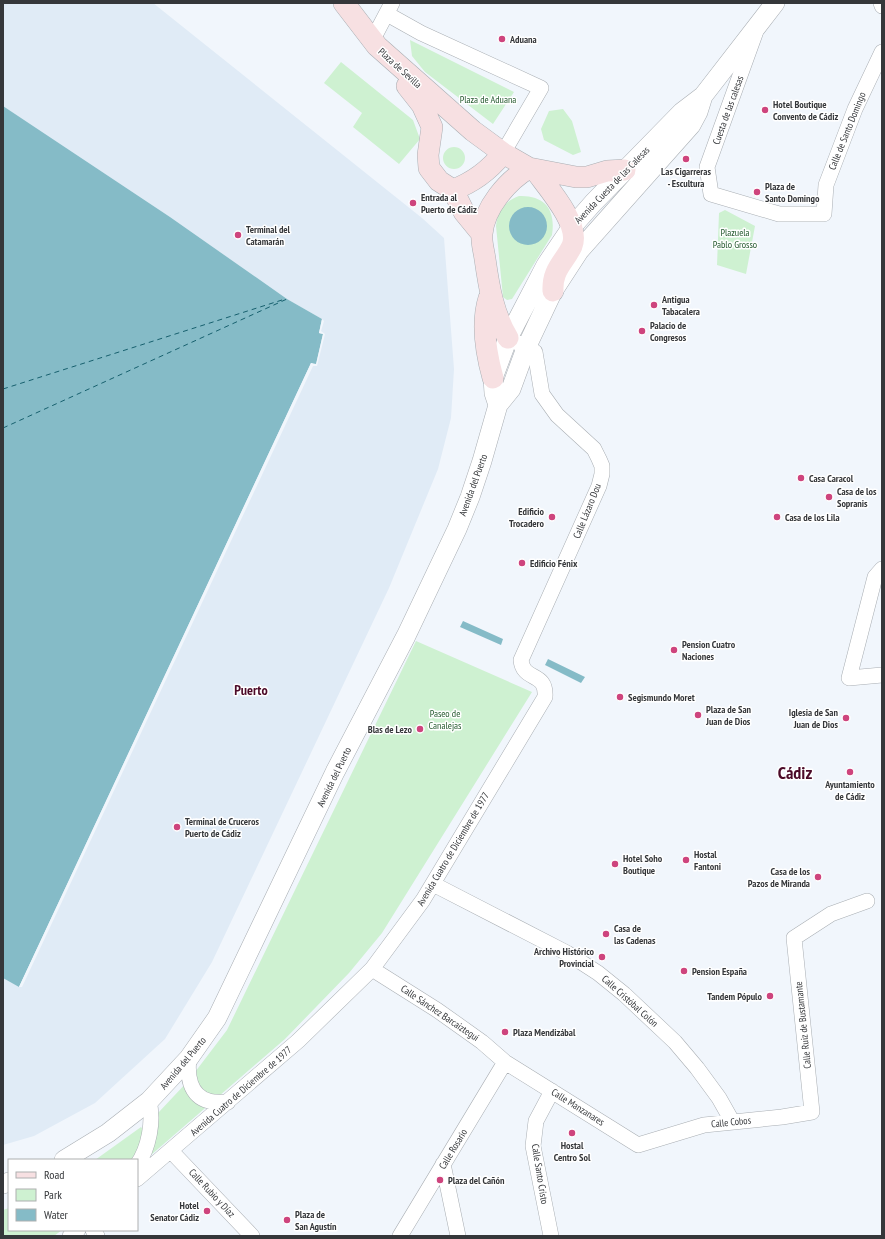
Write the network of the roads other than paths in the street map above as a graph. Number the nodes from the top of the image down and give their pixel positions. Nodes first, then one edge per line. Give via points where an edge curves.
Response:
1 (344, 3) edge
2 (775, 3) edge
3 (881, 3) edge
4 (882, 6) edge
5 (390, 8) edge
6 (758, 27) junction
7 (375, 44) junction
8 (882, 52) edge
9 (703, 96) junction
10 (473, 131) junction
11 (430, 142) junction
12 (503, 153) junction
13 (532, 169) junction
14 (625, 170) junction
15 (453, 190) junction
16 (824, 214) joint
17 (571, 228) junction
18 (482, 234) junction
19 (553, 291) junction
20 (490, 295) junction
21 (508, 338) junction
22 (526, 348) junction
23 (493, 378) junction
24 (498, 405) junction
25 (878, 573) edge
26 (548, 601) joint
27 (882, 675) edge
28 (433, 884) junction
29 (867, 901) dead end
30 (372, 969) junction
31 (189, 1058) junction
32 (505, 1062) junction
33 (552, 1091) junction
34 (149, 1101) junction
35 (228, 1102) junction
36 (812, 1112) joint
37 (732, 1121) junction
38 (652, 1140) joint
39 (171, 1151) junction
40 (66, 1159) edge
41 (138, 1163) edge
42 (443, 1164) junction
43 (138, 1178) edge
44 (252, 1236) edge
45 (400, 1236) edge
46 (458, 1236) edge
47 (551, 1236) edge

1 - 7 main road
2 - 6 street, Avenida Cuesta de las Calesas
3 - 4 street
5 - 7 street
5 - 12 street via 422,33 541,88
6 - 9 street, Avenida Cuesta de las Calesas
6 - 16 street, Cuesta de las calesas via 707,168 711,194 779,214
7 - 10 main road, Plaza de Sevilla
7 - 11 main road, Plaza de Sevilla via 385,63 415,95 426,113 432,127
8 - 16 street, Calle de Santo Domingo via 856,108 826,185
9 - 14 street, Avenida Cuesta de las Calesas via 682,112
9 - 19 street, Avenida Cuesta de las Calesas via 691,125 579,251
10 - 11 main road via 449,129 439,133
10 - 12 main road, Plaza de Sevilla
11 - 15 main road, Plaza de Sevilla via 429,168 439,181
12 - 13 main road, Plaza de Sevilla
12 - 15 main road via 480,177
13 - 14 main road, Plaza de Sevilla via 577,177
13 - 17 main road, Plaza de Sevilla via 561,206
13 - 18 main road via 511,182 499,195 488,213
14 - 17 street, Avenida Cuesta de las Calesas
15 - 18 main road, Plaza de Sevilla via 464,212
17 - 19 main road, Avenida Cuesta de las Calesas via 574,238 572,246 554,276
17 - 21 street via 534,285
18 - 20 main road
19 - 22 street, Avenida Cuesta de las Calesas
20 - 21 main road
20 - 23 main road via 485,321 488,361
21 - 22 street
21 - 23 street, Avenida del Puerto
22 - 24 street, Avenida Cuesta de las Calesas via 511,389
22 - 26 street, Calle Lázaro Dou via 535,352 542,394 557,415 594,449 602,466 599,486
23 - 24 street, Avenida del Puerto
24 - 31 street, Avenida del Puerto via 478,475 406,636 335,772 217,1018
25 - 27 street via 849,678
26 - 28 street, Avenida Cuatro de Diciembre de 1977 via 521,660 525,671 542,681 546,689 545,698
28 - 30 street, Avenida Cuatro de Diciembre de 1977
28 - 37 street, Calle Cristóbal Colón via 567,953 598,973 675,1042 719,1098
29 - 36 street, Calle Ruiz de Bustamante via 831,914 794,938
30 - 32 street, Calle Sánchez Barcaiztegui via 482,1042
30 - 35 street, Avenida Cuatro de Diciembre de 1977 via 298,1041
31 - 34 street, Avenida del Puerto
31 - 35 street via 187,1072 194,1091 209,1102
32 - 33 street, Calle Manzanares
32 - 42 street, Calle Rosario
33 - 38 street, Calle Manzanares via 638,1145
33 - 47 street, Calle Santo Cristo via 536,1121 533,1146
34 - 40 street, Avenida del Puerto via 108,1133
34 - 41 street via 152,1112 150,1130
35 - 39 street, Avenida Cuatro de Diciembre de 1977
36 - 37 street, Calle Cobos via 782,1118
37 - 38 street, Calle Cobos via 704,1125
39 - 43 street, Avenida Cuatro de Diciembre de 1977
39 - 44 street, Calle Rubio y Díaz
42 - 45 street, Calle Rosario
42 - 46 street

